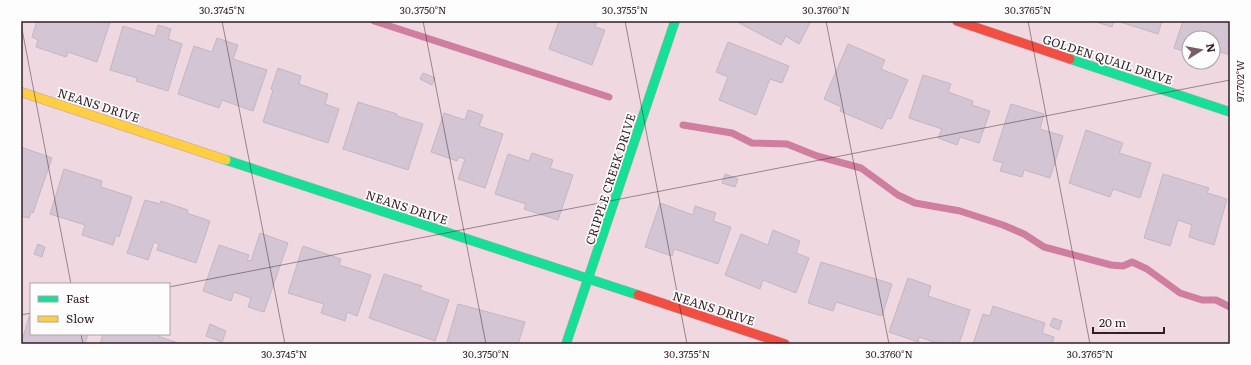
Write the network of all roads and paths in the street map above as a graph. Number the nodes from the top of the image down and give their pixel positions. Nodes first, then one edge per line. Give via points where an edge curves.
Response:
1 (675, 21) edge
2 (957, 21) edge
3 (21, 92) edge
4 (1230, 112) edge
5 (588, 280) junction
6 (566, 344) edge
7 (785, 344) edge

1 - 5 street, CRIPPLE CREEK DRIVE
2 - 4 street, GOLDEN QUAIL DRIVE
3 - 5 street, NEANS DRIVE
5 - 6 street, CRIPPLE CREEK DRIVE
5 - 7 street, NEANS DRIVE

